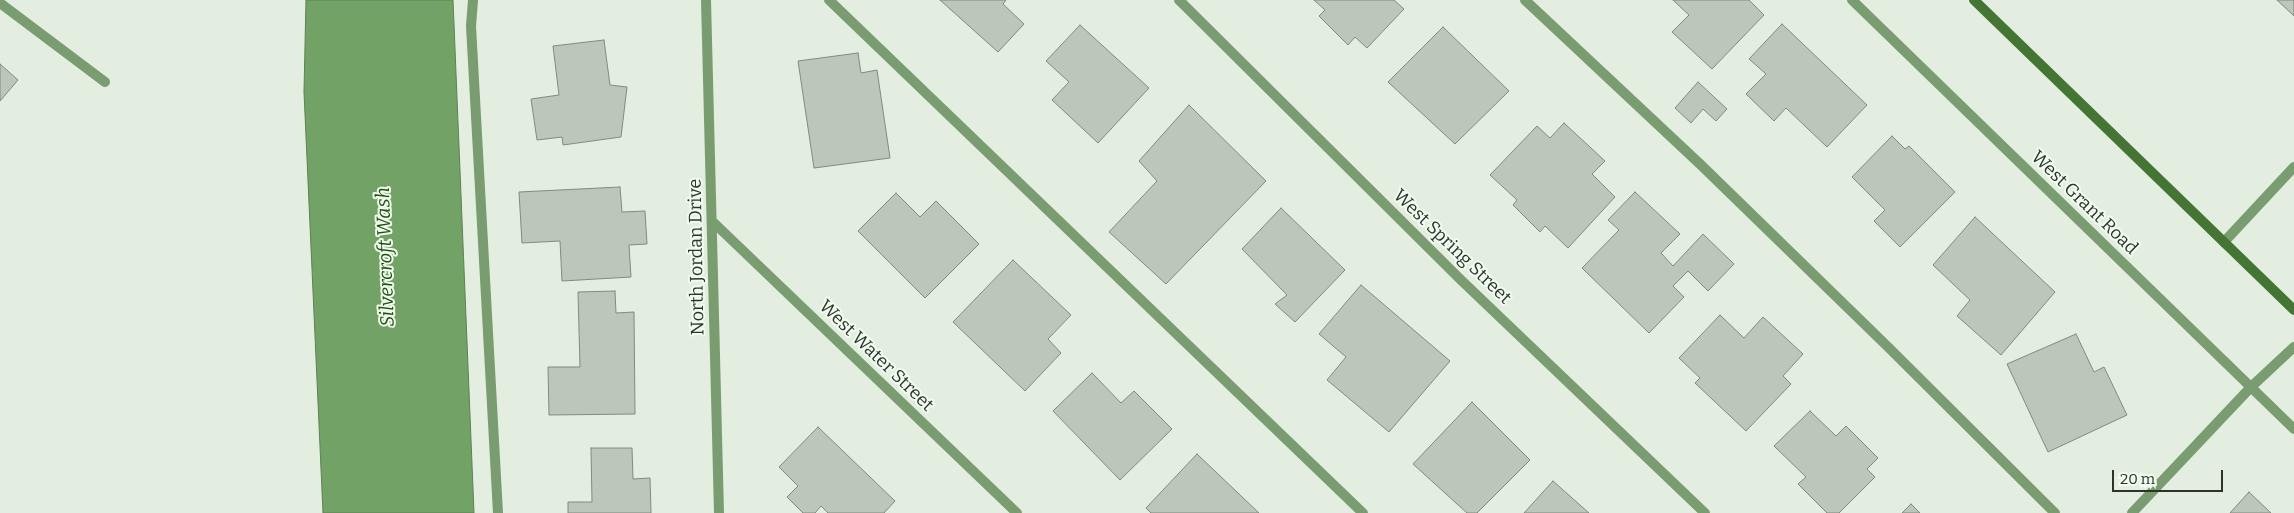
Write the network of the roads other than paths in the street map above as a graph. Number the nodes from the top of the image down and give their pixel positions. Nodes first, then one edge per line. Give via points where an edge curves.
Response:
1 (472, 0) edge
2 (706, 0) edge
3 (829, 0) edge
4 (1179, 0) edge
5 (1525, 0) edge
6 (1852, 0) edge
7 (1974, 0) edge
8 (0, 3) edge
9 (105, 82) dead end
10 (2294, 167) edge
11 (713, 222) junction
12 (2224, 242) junction
13 (2294, 310) edge
14 (2294, 347) edge
15 (2251, 387) junction
16 (2294, 429) edge
17 (498, 513) edge
18 (719, 513) edge
19 (1017, 513) edge
20 (1362, 513) edge
21 (1706, 513) edge
22 (2055, 513) edge
23 (2132, 513) edge

1 - 17 street via 470,26
2 - 11 street, North Jordan Drive
3 - 20 street
4 - 21 street, West Spring Street via 1461,280
5 - 22 street via 1750,213
6 - 15 street, West Grant Road
7 - 12 main road
8 - 9 street
10 - 12 street
11 - 18 street, North Jordan Drive
11 - 19 street, West Water Street
12 - 13 main road
14 - 15 street
15 - 16 street, West Grant Road
15 - 23 street

